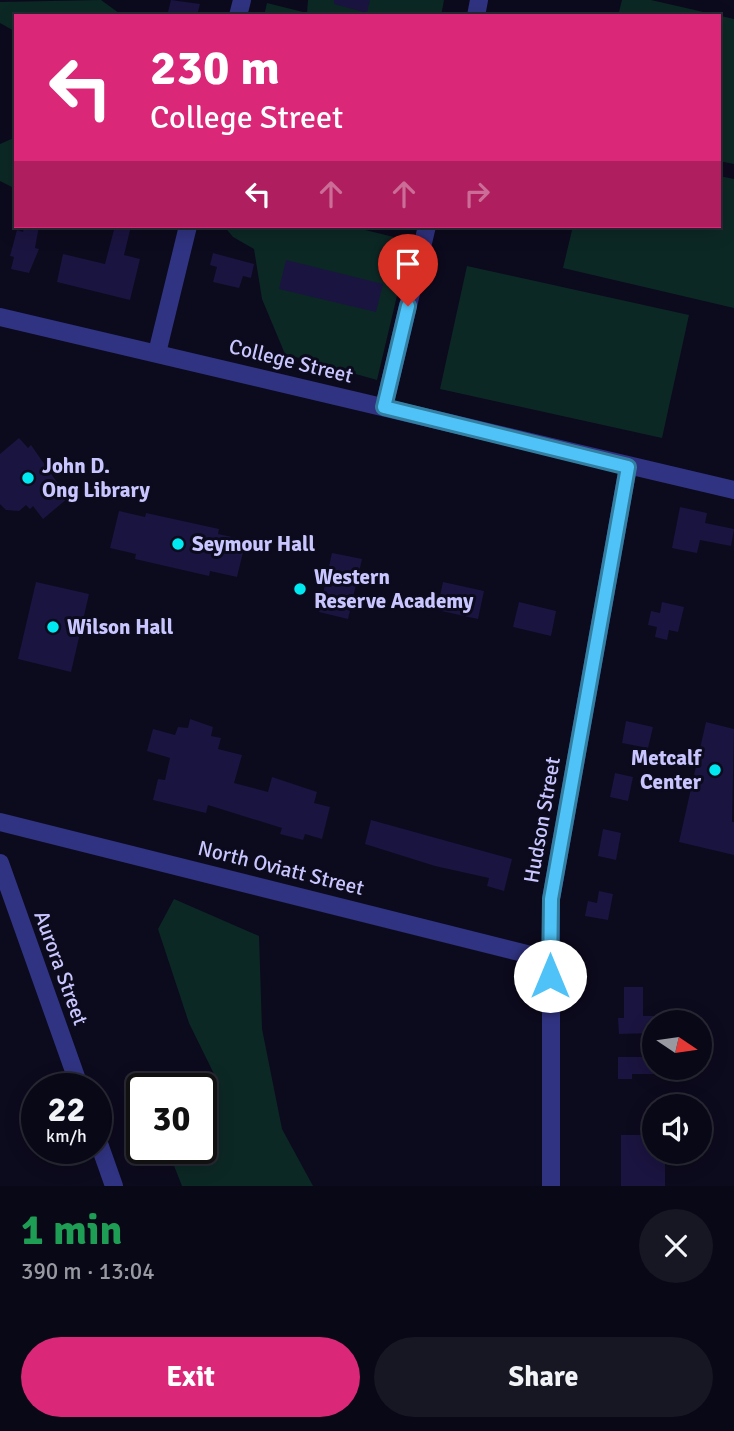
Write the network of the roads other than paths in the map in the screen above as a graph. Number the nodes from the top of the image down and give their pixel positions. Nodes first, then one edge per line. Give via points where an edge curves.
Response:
1 (188, 228) edge
2 (427, 228) edge
3 (0, 317) edge
4 (158, 353) junction
5 (384, 407) junction
6 (628, 467) junction
7 (734, 490) edge
8 (0, 822) edge
9 (0, 863) edge
10 (551, 960) junction
11 (75, 1073) edge
12 (106, 1164) edge
13 (114, 1186) edge
14 (551, 1186) edge

1 - 4 street
2 - 5 street
3 - 4 street, College Street
4 - 5 street, College Street
5 - 6 street, College Street
6 - 7 street, College Street
6 - 10 street, Hudson Street via 551,899
8 - 10 street, North Oviatt Street
9 - 11 street, Aurora Street
10 - 14 street, Hudson Street
12 - 13 street

